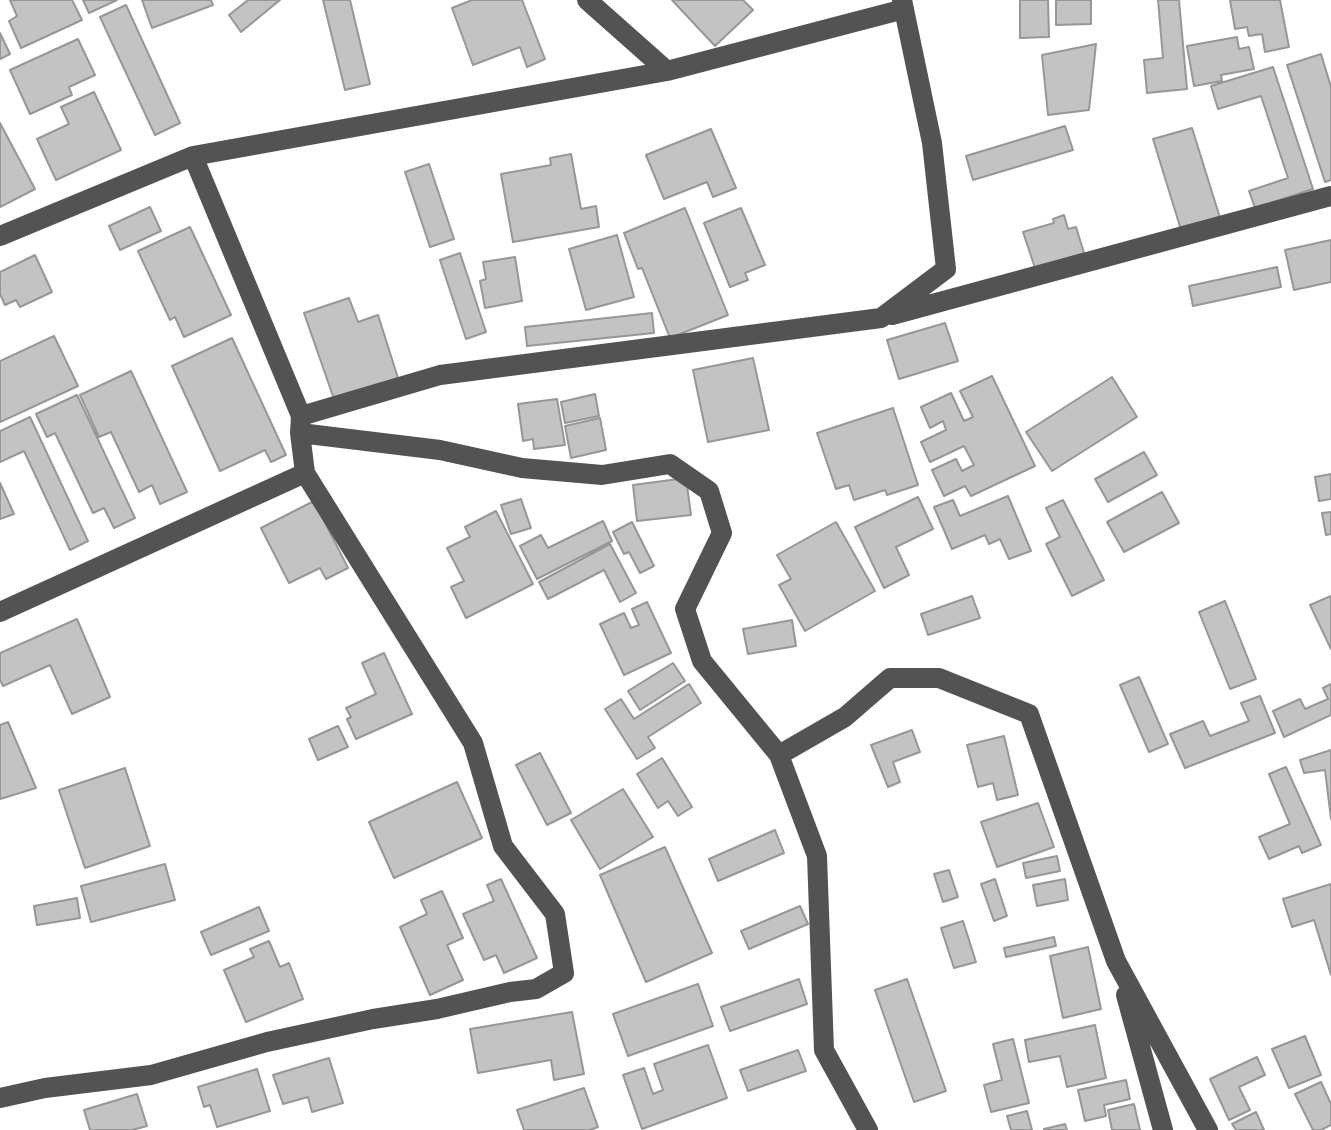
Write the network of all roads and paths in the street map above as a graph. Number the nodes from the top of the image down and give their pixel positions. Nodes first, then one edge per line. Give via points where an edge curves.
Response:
1 (587, 0) edge
2 (903, 5) edge
3 (667, 71) junction
4 (193, 156) junction
5 (1331, 196) edge
6 (0, 236) edge
7 (881, 318) junction
8 (301, 424) junction
9 (305, 473) junction
10 (0, 612) edge
11 (779, 755) junction
12 (1116, 961) junction
13 (0, 1098) edge
14 (868, 1130) edge
15 (1163, 1130) edge
16 (1208, 1130) edge

1 - 3 street
2 - 3 street
2 - 7 street via 932,143 946,269
3 - 4 street
4 - 6 street
4 - 8 street
5 - 7 street
7 - 8 street via 440,375
8 - 9 street
8 - 11 street via 522,468 602,475 670,464 709,491 722,533 685,609 702,661
9 - 10 street
9 - 13 street via 473,743 503,846 555,914 564,973 536,989 282,1038 151,1075
11 - 12 street via 845,717 890,678 939,678 1029,714
11 - 14 street via 817,856 824,1050
12 - 15 street
12 - 16 street

